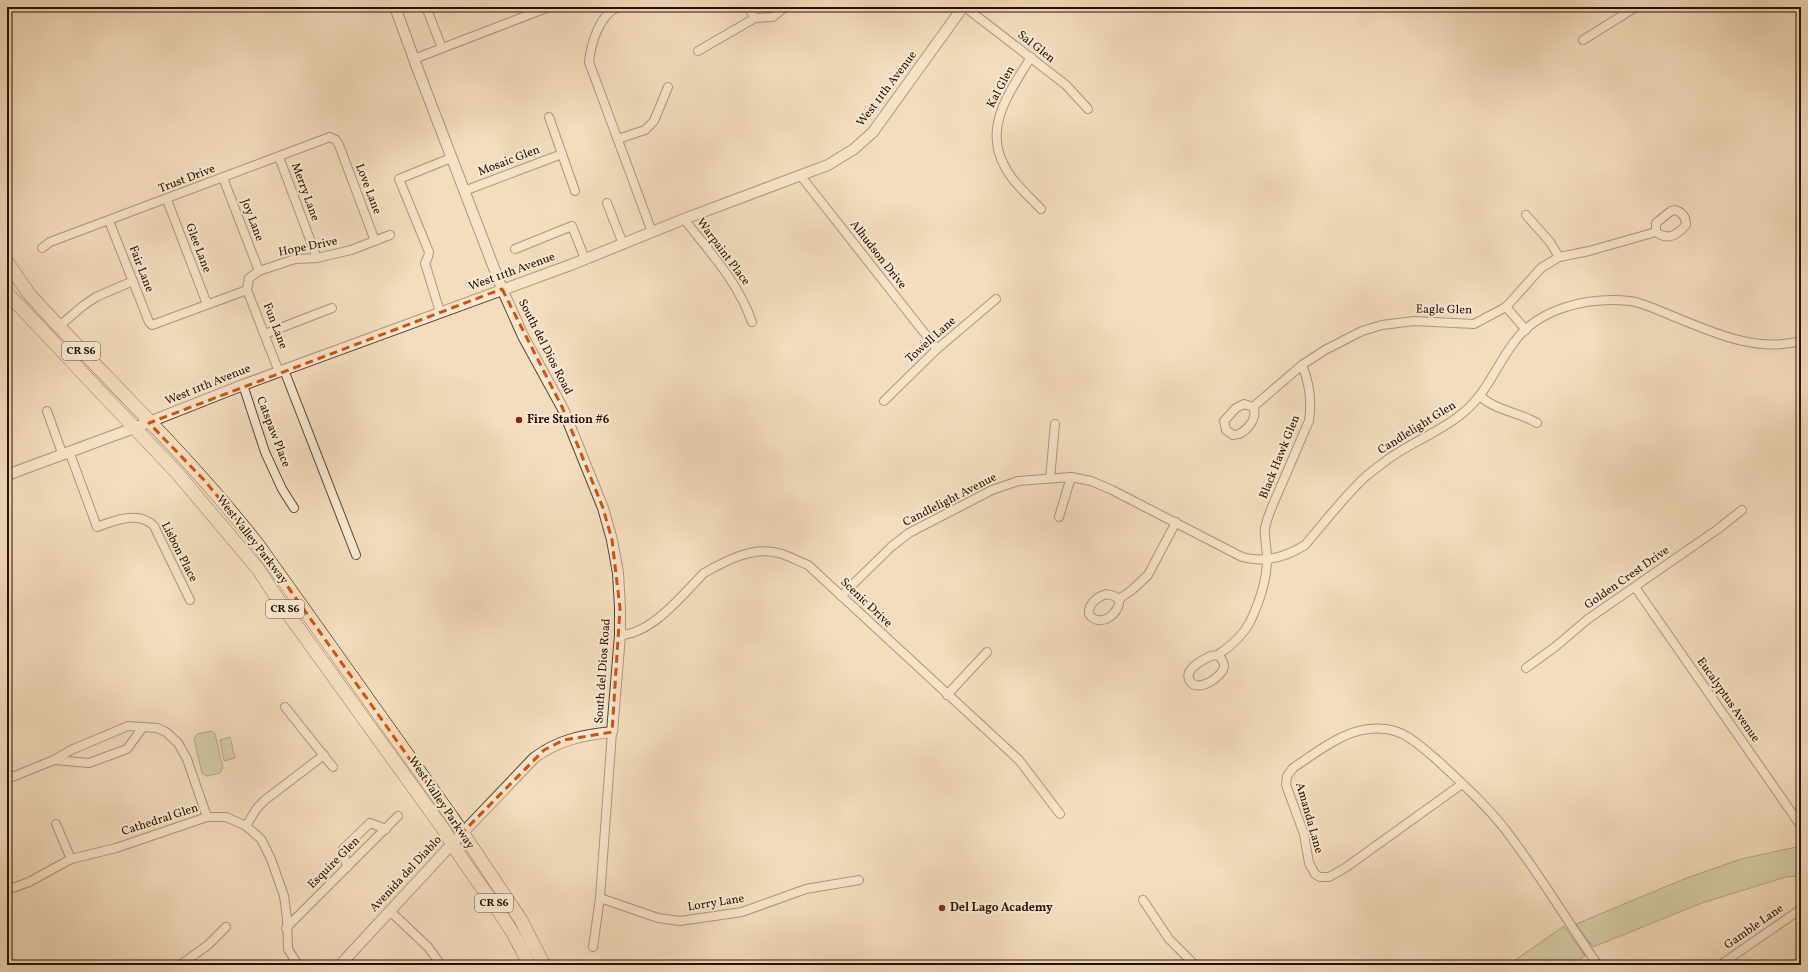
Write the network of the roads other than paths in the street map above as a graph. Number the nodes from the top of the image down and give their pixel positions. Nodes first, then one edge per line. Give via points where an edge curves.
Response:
1 (395, 7) edge
2 (426, 7) edge
3 (549, 7) edge
4 (618, 7) edge
5 (748, 7) edge
6 (785, 7) edge
7 (964, 7) edge
8 (1636, 7) edge
9 (755, 18) junction
10 (1583, 40) dead end
11 (442, 48) junction
12 (698, 51) dead end
13 (1031, 58) junction
14 (414, 59) junction
15 (668, 87) dead end
16 (1088, 109) dead end
17 (549, 117) dead end
18 (618, 139) junction
19 (339, 145) joint
20 (562, 154) junction
21 (279, 157) junction
22 (451, 158) junction
23 (800, 175) junction
24 (223, 178) junction
25 (464, 191) junction
26 (574, 191) dead end
27 (167, 200) junction
28 (608, 203) dead end
29 (1042, 209) dead end
30 (1526, 215) dead end
31 (684, 219) junction
32 (110, 221) junction
33 (652, 232) junction
34 (1656, 232) dead end
35 (390, 235) dead end
36 (375, 241) junction
37 (623, 244) junction
38 (42, 248) dead end
39 (515, 249) dead end
40 (1559, 257) junction
41 (317, 258) junction
42 (585, 259) junction
43 (7, 262) edge
44 (259, 271) junction
45 (133, 281) junction
46 (502, 289) junction
47 (247, 290) junction
48 (7, 293) edge
49 (996, 299) dead end
50 (207, 304) junction
51 (1506, 307) junction
52 (332, 308) dead end
53 (440, 312) junction
54 (752, 322) dead end
55 (58, 327) junction
56 (1526, 330) junction
57 (265, 334) junction
58 (1801, 341) edge
59 (937, 349) junction
60 (1302, 365) junction
61 (281, 371) junction
62 (243, 385) junction
63 (1480, 396) junction
64 (884, 401) dead end
65 (1253, 407) dead end
66 (47, 411) dead end
67 (149, 423) junction
68 (1537, 423) dead end
69 (1055, 424) dead end
70 (134, 428) junction
71 (66, 452) junction
72 (7, 475) edge
73 (1071, 477) junction
74 (1050, 478) junction
75 (294, 508) dead end
76 (1742, 510) dead end
77 (1059, 517) dead end
78 (1176, 522) junction
79 (356, 555) dead end
80 (1267, 559) junction
81 (1635, 587) junction
82 (841, 596) junction
83 (1119, 599) dead end
84 (190, 600) dead end
85 (620, 635) junction
86 (987, 652) dead end
87 (1218, 655) junction
88 (1526, 668) dead end
89 (947, 695) junction
90 (285, 707) dead end
91 (143, 727) junction
92 (612, 732) junction
93 (324, 755) junction
94 (54, 760) junction
95 (333, 767) dead end
96 (7, 779) edge
97 (1462, 784) junction
98 (1060, 814) dead end
99 (398, 816) dead end
100 (207, 817) junction
101 (56, 824) dead end
102 (246, 826) junction
103 (1801, 826) edge
104 (386, 829) junction
105 (462, 833) junction
106 (452, 844) junction
107 (71, 859) junction
108 (347, 867) junction
109 (859, 880) dead end
110 (7, 890) edge
111 (600, 898) junction
112 (1143, 900) dead end
113 (1801, 909) edge
114 (390, 911) junction
115 (226, 927) dead end
116 (286, 928) junction
117 (593, 947) dead end
118 (180, 965) edge
119 (298, 965) edge
120 (340, 965) edge
121 (441, 965) edge
122 (529, 965) edge
123 (544, 965) edge
124 (1194, 965) edge
125 (1598, 965) edge
126 (1720, 965) edge

1 - 14 street, South del Dios Road
2 - 11 street
3 - 11 street
4 - 18 street via 603,22 592,41 588,62
5 - 9 street
6 - 9 street via 773,18
7 - 13 street, Sal Glen
7 - 23 street, West 11th Avenue via 873,132 854,149 828,165
8 - 10 street
9 - 12 street
11 - 14 street
13 - 16 street, Sal Glen via 1066,85
13 - 29 street, Kal Glen via 1001,110 996,138 1004,165
14 - 22 street, South del Dios Road
15 - 18 street via 654,121 645,130
17 - 20 street
18 - 33 street
19 - 21 street, Trust Drive via 330,137
19 - 36 street, Love Lane
20 - 25 street, Mosaic Glen
20 - 26 street
21 - 24 street, Trust Drive
21 - 41 street, Merry Lane
22 - 25 street, South del Dios Road
22 - 53 street via 399,178 429,252 425,263
23 - 31 street, West 11th Avenue
23 - 59 street, Alhudson Drive
24 - 27 street, Trust Drive
24 - 44 street, Joy Lane
25 - 46 street, South del Dios Road
27 - 32 street, Trust Drive
27 - 50 street, Glee Lane
28 - 37 street
30 - 40 street via 1550,242
31 - 33 street, West 11th Avenue
31 - 54 street, Warpaint Place via 734,282
32 - 38 street, Trust Drive via 50,242
32 - 45 street, Fair Lane
33 - 37 street, West 11th Avenue
34 - 40 street, Eagle Glen
35 - 36 street, Hope Drive
36 - 41 street, Hope Drive
37 - 42 street, West 11th Avenue
39 - 42 street via 572,226
40 - 51 street, Eagle Glen via 1541,268
41 - 44 street, Hope Drive via 295,259
42 - 46 street, West 11th Avenue
43 - 55 main road, West Valley Parkway / CR S6 via 29,294
44 - 47 street via 249,278
45 - 50 street, Fair Lane via 152,325
45 - 55 street via 96,297
46 - 53 street, West 11th Avenue
46 - 85 street, South del Dios Road via 523,336 563,409 603,508 618,573
47 - 50 street
47 - 57 street, Fun Lane
48 - 70 main road, West Valley Parkway / CR S6
49 - 59 street, Towell Lane
51 - 56 street
51 - 60 street, Eagle Glen via 1474,324 1414,321 1382,325 1362,331
52 - 57 street
53 - 61 street, West 11th Avenue
55 - 67 main road, West Valley Parkway / CR S6
56 - 58 street, Candlelight Glen via 1542,318 1568,306 1600,300 1644,304 1722,336 1752,343 1778,345
56 - 63 street, Candlelight Glen via 1515,340
57 - 61 street, Fun Lane
59 - 64 street, Towell Lane
60 - 65 street, Eagle Glen
60 - 80 street, Black Hawk Glen via 1308,379 1311,406 1309,421 1265,528
61 - 62 street, West 11th Avenue
61 - 79 street, Fun Lane
62 - 67 street, West 11th Avenue
62 - 75 street, Catspaw Place via 264,452
63 - 68 street via 1488,403
63 - 80 street, Candlelight Glen via 1450,424 1388,459 1359,482 1305,545 1278,558
66 - 71 street
67 - 70 street, West 11th Avenue
67 - 105 main road, West Valley Parkway / CR S6 via 204,480 259,546
69 - 74 street
70 - 71 street, West 11th Avenue
70 - 106 main road, West Valley Parkway / CR S6 via 178,474 258,569
71 - 72 street, West 11th Avenue
71 - 84 street, Lisbon Place via 97,527 136,518 149,521 154,526
73 - 74 street, Candlelight Avenue
73 - 77 street
73 - 78 street, Candlelight Avenue via 1091,481 1112,490
74 - 82 street, Candlelight Avenue via 1018,481 992,490 909,533 891,546
76 - 81 street, Golden Crest Drive
78 - 80 street, Candlelight Avenue via 1242,557
78 - 83 street via 1148,575
80 - 87 street, Black Hawk Glen via 1265,579 1250,622 1237,641
81 - 88 street, Golden Crest Drive via 1588,619
81 - 103 street, Eucalyptus Avenue
82 - 85 street, Scenic Drive via 808,565 766,551 743,554 704,573 657,619 642,629
82 - 89 street, Scenic Drive
85 - 92 street, South del Dios Road
86 - 89 street
87 - 87 street, Black Hawk Glen via 1209,657 1192,668 1188,676 1193,685 1204,685 1220,675 1224,664
89 - 98 street, Scenic Drive via 1019,760
90 - 93 street
91 - 94 street via 128,726
91 - 94 street via 127,749 89,763
91 - 100 street via 166,732 178,743 187,759
92 - 105 street, Avenida del Diablo via 564,740 544,750
92 - 111 street, South del Dios Road
93 - 95 street
93 - 102 street via 265,800
94 - 96 street
97 - 97 street, Amanda Lane via 1408,736 1386,729 1365,729 1346,734 1293,768 1287,776 1286,785 1304,834 1309,864 1315,874 1329,877
97 - 125 street, Amanda Lane via 1513,839
99 - 104 street, Esquire Glen
100 - 102 street, Cathedral Glen via 226,817
100 - 107 street, Cathedral Glen via 116,848
101 - 107 street
102 - 116 street, Cathedral Glen via 261,839 271,859 284,896
104 - 108 street, Esquire Glen
104 - 108 street via 370,823 343,849
105 - 106 street, Avenida del Diablo
105 - 123 main road, West Valley Parkway / CR S6 via 521,920
106 - 114 street, Avenida del Diablo
106 - 122 main road, West Valley Parkway / CR S6 via 499,910
107 - 110 street, Cathedral Glen via 29,882
108 - 116 street, Esquire Glen
109 - 111 street, Lorry Lane via 806,889 742,912 680,920 658,918
111 - 117 street, South del Dios Road
112 - 124 street via 1169,939
113 - 126 street, Gamble Lane
114 - 120 street, Avenida del Diablo
114 - 121 street via 428,947
115 - 118 street via 208,945
116 - 119 street, Cathedral Glen via 288,949

